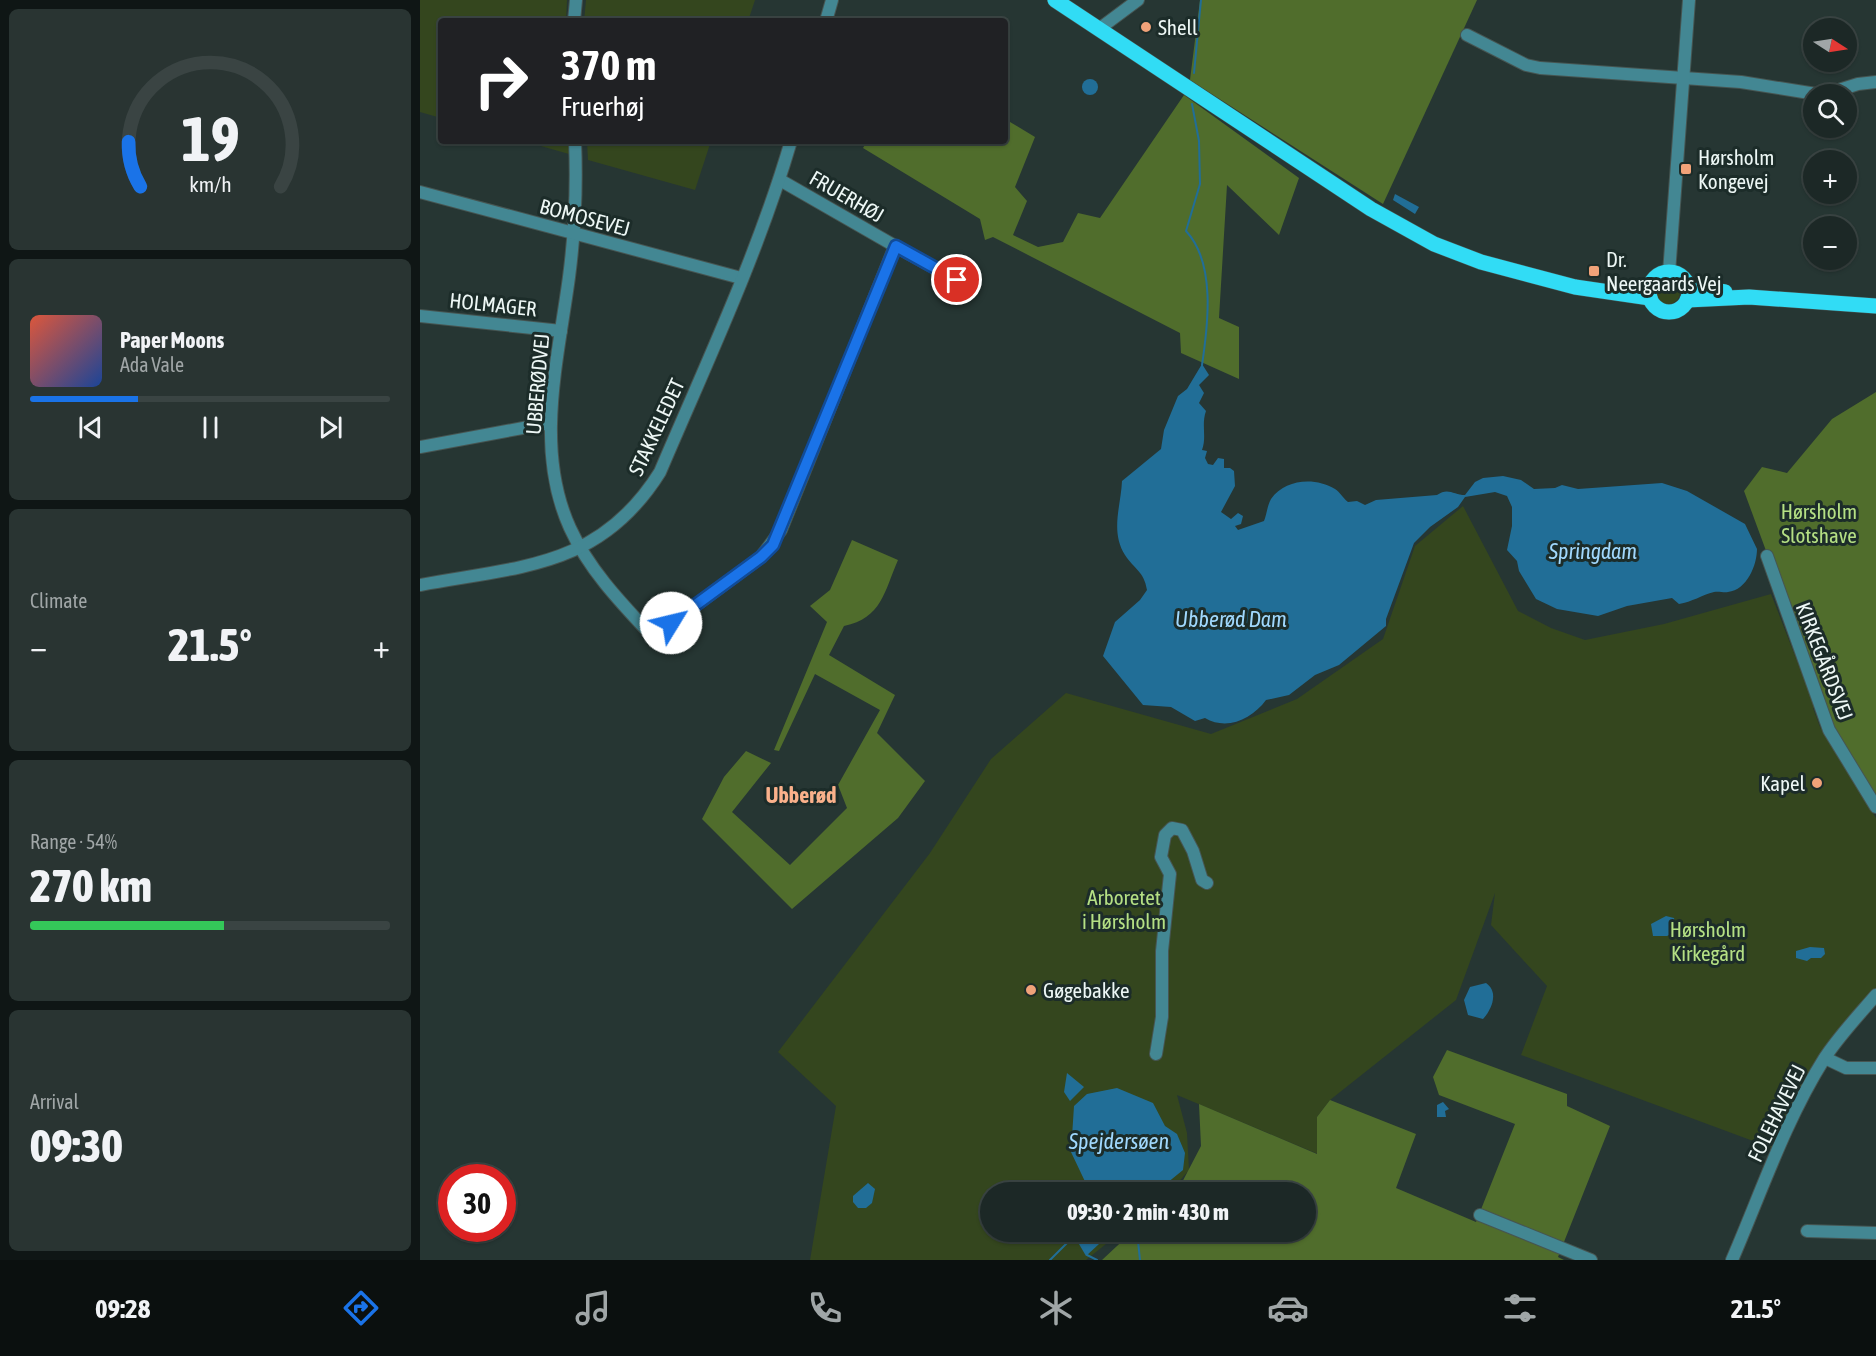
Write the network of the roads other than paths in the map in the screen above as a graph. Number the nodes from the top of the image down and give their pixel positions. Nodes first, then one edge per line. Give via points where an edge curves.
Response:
1 (576, 0) edge
2 (832, 0) edge
3 (1055, 0) edge
4 (1138, 0) edge
5 (1689, 0) edge
6 (574, 18) edge
7 (827, 18) edge
8 (1099, 29) junction
9 (1467, 35) dead end
10 (1684, 78) junction
11 (1876, 82) edge
12 (1857, 84) edge
13 (1803, 91) edge
14 (575, 144) edge
15 (790, 144) edge
16 (780, 180) junction
17 (420, 192) edge
18 (574, 235) junction
19 (896, 246) junction
20 (1669, 273) junction
21 (741, 278) junction
22 (957, 280) dead end
23 (1650, 291) junction
24 (1687, 293) junction
25 (1876, 306) edge
26 (420, 316) edge
27 (561, 331) junction
28 (550, 423) junction
29 (420, 447) edge
30 (580, 549) junction
31 (1767, 556) dead end
32 (420, 585) edge
33 (653, 637) joint
34 (1876, 807) edge
35 (1207, 883) dead end
36 (1876, 995) edge
37 (1156, 1054) dead end
38 (1824, 1058) junction
39 (1876, 1068) edge
40 (1480, 1215) dead end
41 (1806, 1231) dead end
42 (1876, 1233) edge
43 (1591, 1260) edge
44 (1732, 1260) edge

1 - 6 street
2 - 7 street
3 - 8 main road
4 - 8 street
5 - 10 street
8 - 23 main road via 1380,214 1434,244 1481,262 1575,287
9 - 10 street via 1540,68
10 - 13 street
10 - 20 street
11 - 12 street
14 - 18 street, UBBERØDVEJ
15 - 16 street, STAKKELEDET
16 - 19 street, FRUERHØJ
16 - 21 street, STAKKELEDET
17 - 18 street, BOMOSEVEJ
18 - 21 street, BOMOSEVEJ
18 - 27 street, UBBERØDVEJ
19 - 22 street, FRUERHØJ
19 - 33 street, FRUERHØJ via 773,545
20 - 23 main road via 1661,274
20 - 24 main road via 1677,274
21 - 30 street, STAKKELEDET via 660,472 623,518
23 - 24 main road via 1656,308 1667,312 1681,308
24 - 25 main road
26 - 27 street, HOLMAGER
27 - 28 street, UBBERØDVEJ
28 - 29 street
28 - 30 street, UBBERØDVEJ via 555,484
30 - 32 street, STAKKELEDET via 539,563
30 - 33 street, UBBERØDVEJ
31 - 34 street, KIRKEGÅRDSVEJ via 1829,730
35 - 37 street via 1202,880 1182,830 1169,830 1161,856 1170,874 1162,951 1162,1017
36 - 38 street, FOLEHAVEVEJ
38 - 39 street via 1846,1068
38 - 44 street, FOLEHAVEVEJ via 1774,1159
40 - 43 street
41 - 42 street

